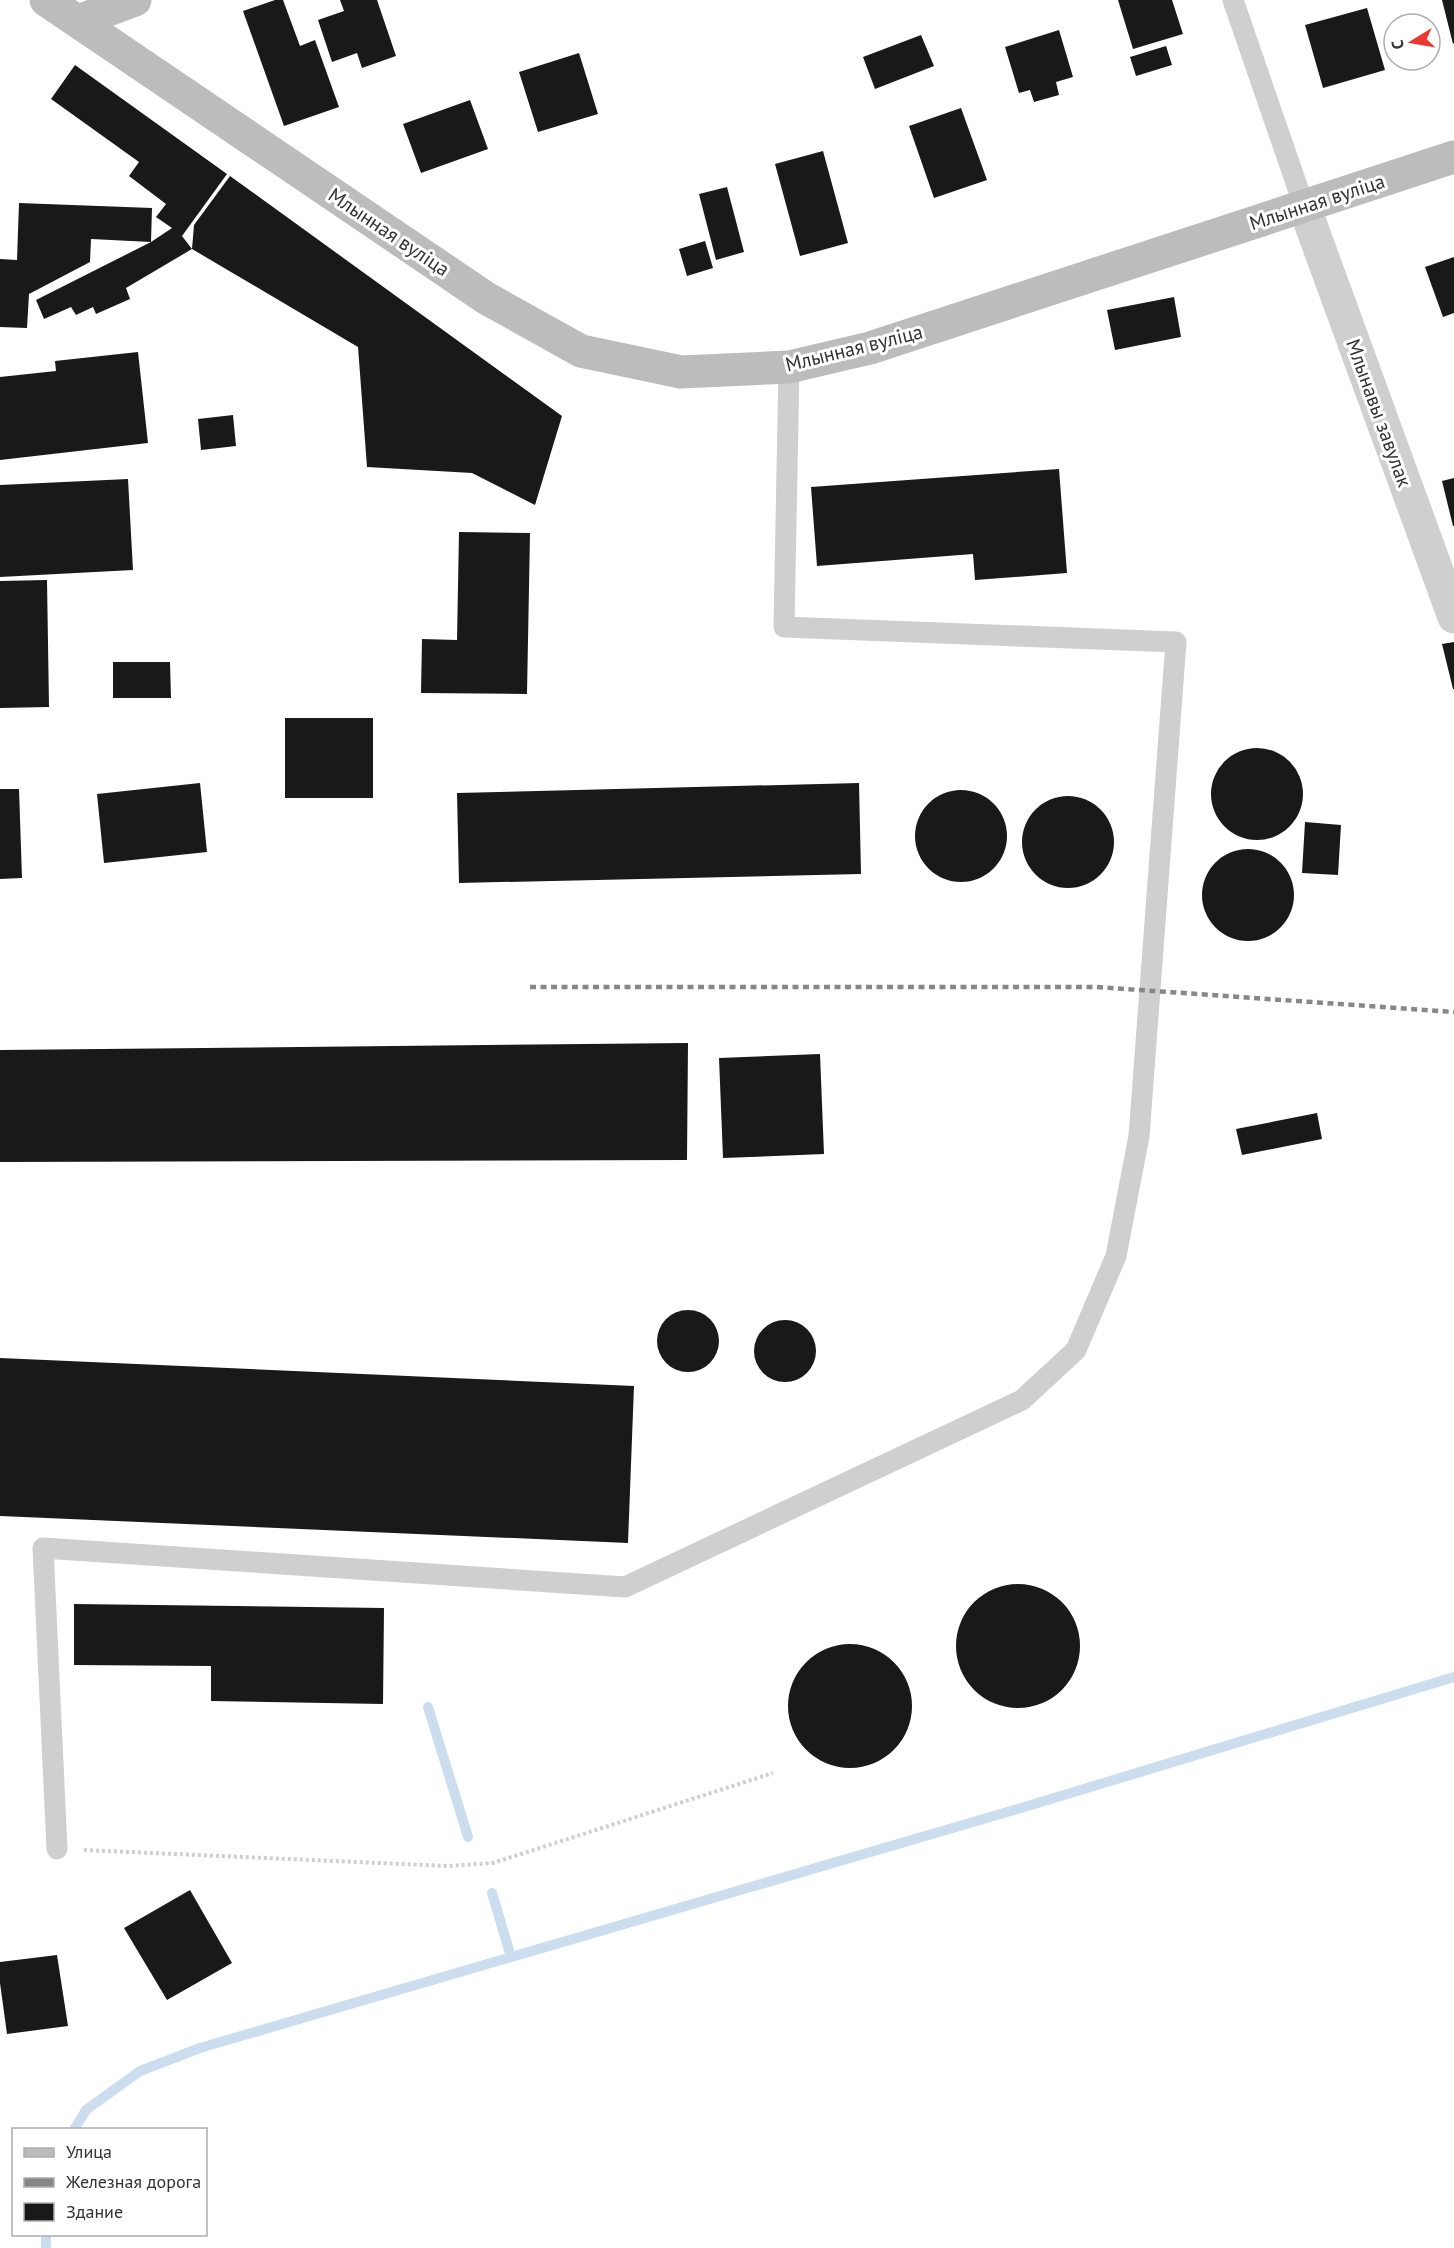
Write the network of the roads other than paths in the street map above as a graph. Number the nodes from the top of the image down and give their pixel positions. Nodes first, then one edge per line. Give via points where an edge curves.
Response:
1 (46, 0) edge
2 (135, 0) edge
3 (1233, 0) edge
4 (78, 21) junction
5 (1454, 157) edge
6 (1304, 206) junction
7 (789, 367) junction
8 (1454, 617) edge
9 (57, 1849) road end

1 - 4 street, Млынная вуліца
2 - 4 street
3 - 6 lane
4 - 7 street, Млынная вуліца via 486,298 581,351 681,372
5 - 6 street, Млынная вуліца
6 - 7 street, Млынная вуліца via 870,348
6 - 8 street, Млынавы завулак
7 - 9 lane via 784,627 1176,642 1139,1136 1116,1257 1076,1350 1022,1400 625,1587 44,1548

